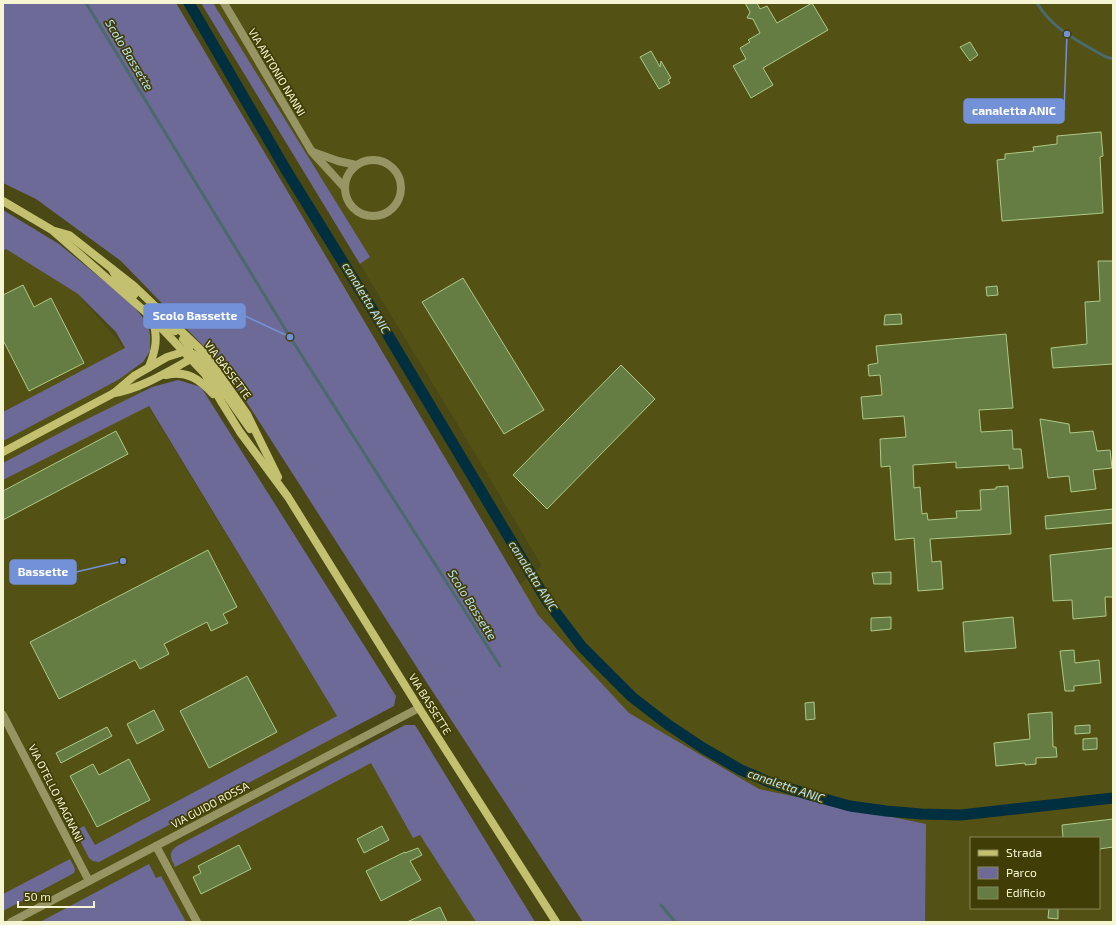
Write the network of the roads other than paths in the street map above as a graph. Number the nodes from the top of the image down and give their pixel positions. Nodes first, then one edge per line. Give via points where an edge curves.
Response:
1 (224, 3) edge
2 (312, 152) junction
3 (356, 165) junction
4 (345, 188) junction
5 (3, 201) edge
6 (52, 230) junction
7 (110, 266) junction
8 (152, 318) junction
9 (189, 356) junction
10 (149, 366) junction
11 (158, 377) junction
12 (114, 393) junction
13 (222, 403) junction
14 (263, 446) junction
15 (3, 452) edge
16 (288, 497) junction
17 (419, 708) junction
18 (3, 715) edge
19 (156, 846) junction
20 (89, 881) junction
21 (11, 922) edge
22 (196, 922) edge
23 (556, 922) edge

1 - 2 street, VIA ANTONIO NANNI
2 - 3 street, VIA ANTONIO NANNI
2 - 4 street, VIA ANTONIO NANNI
3 - 4 street via 346,180
3 - 4 street, VIA ANTONIO NANNI via 374,160 390,166 397,172 401,181 398,200 384,214 365,215 350,205
5 - 6 main road, VIA BASSETTE
6 - 7 main road, VIA BASSETTE via 69,235
6 - 8 main road, VIA BASSETTE
7 - 9 main road, VIA BASSETTE via 116,279 189,345
7 - 14 main road, VIA BASSETTE via 170,318 205,354 247,414
8 - 9 main road, VIA BASSETTE
8 - 10 main road via 156,344
9 - 10 main road via 182,352
9 - 11 main road
9 - 13 main road, VIA BASSETTE via 205,374
9 - 14 main road, VIA BASSETTE via 200,358
10 - 12 main road
11 - 12 main road
11 - 13 main road via 181,373 192,376 204,383
12 - 15 main road
13 - 16 main road, VIA BASSETTE
14 - 16 main road, VIA BASSETTE
16 - 17 main road, VIA BASSETTE
17 - 19 street, VIA GUIDO ROSSA
17 - 23 main road, VIA BASSETTE
18 - 20 street, VIA OTELLO MAGNANI
19 - 20 street, VIA GUIDO ROSSA
19 - 22 street
20 - 21 street, VIA GUIDO ROSSA

